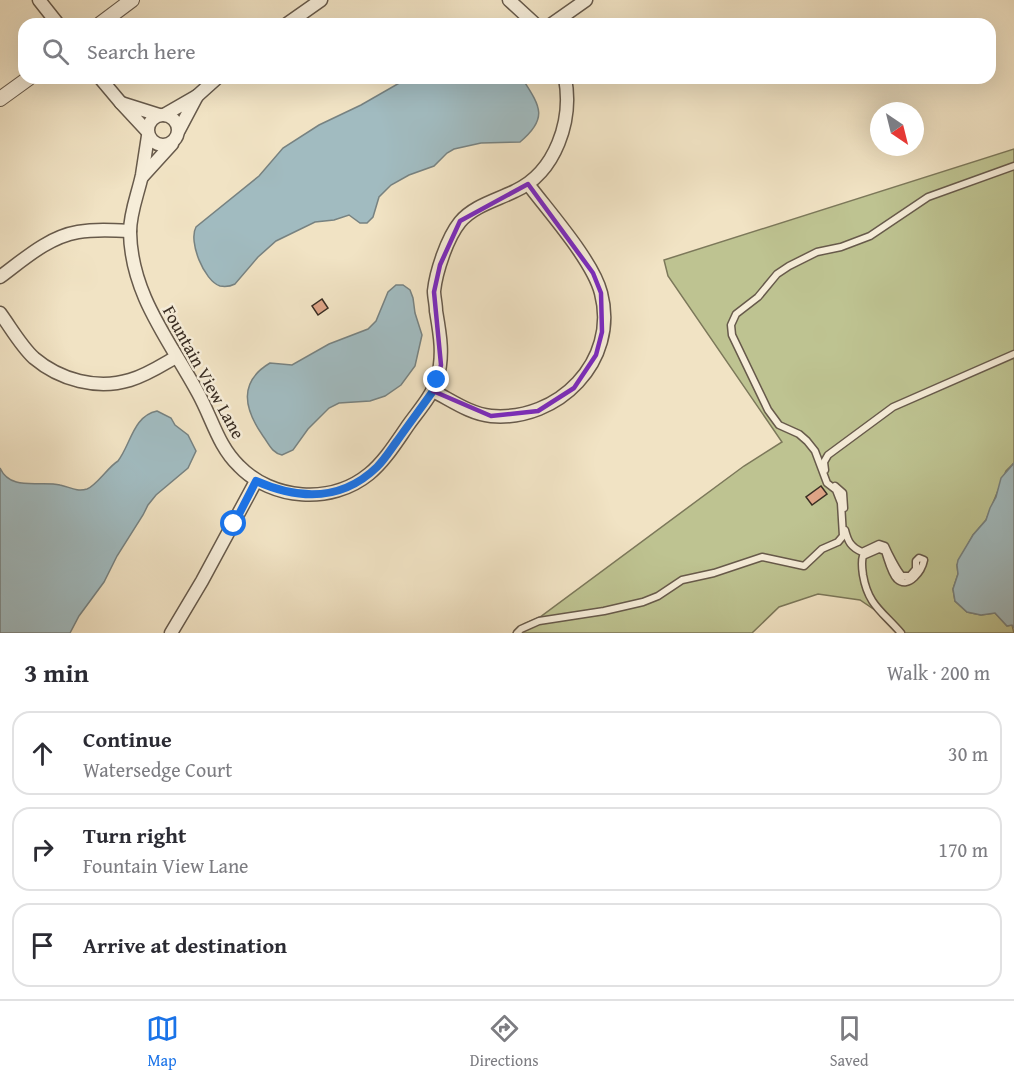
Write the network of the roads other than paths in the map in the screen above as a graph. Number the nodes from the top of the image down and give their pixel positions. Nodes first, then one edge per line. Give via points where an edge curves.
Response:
1 (39, 0) edge
2 (132, 0) edge
3 (321, 0) edge
4 (510, 0) edge
5 (586, 0) edge
6 (53, 18) edge
7 (108, 18) edge
8 (296, 18) edge
9 (529, 18) edge
10 (560, 18) edge
11 (21, 84) edge
12 (105, 84) edge
13 (210, 84) edge
14 (566, 84) edge
15 (197, 96) junction
16 (0, 99) edge
17 (121, 103) junction
18 (161, 115) junction
19 (179, 130) junction
20 (147, 133) junction
21 (172, 144) junction
22 (1014, 166) edge
23 (141, 177) junction
24 (528, 184) junction
25 (130, 231) junction
26 (0, 277) edge
27 (0, 313) edge
28 (1014, 354) edge
29 (176, 357) junction
30 (433, 391) junction
31 (256, 481) junction
32 (171, 633) edge
33 (517, 633) edge
34 (901, 633) edge

1 - 6 street
2 - 7 street
3 - 8 street
4 - 9 street
5 - 10 street
11 - 16 street
12 - 17 street
13 - 15 street
14 - 24 street, Fountain View Lane via 566,120 561,138 553,157
15 - 18 street
15 - 19 street
17 - 18 street
17 - 20 street
18 - 19 street via 172,117
18 - 20 street via 150,123
19 - 21 street
20 - 21 street via 160,146
20 - 23 street, Fountain View Lane
21 - 23 street, Fountain View Lane
22 - 33 lane via 928,197 870,236 817,252 789,266 736,314 732,335 768,410 779,424 807,441 827,483 836,490 841,502 843,536 838,542 822,549 804,566 762,557 682,580 643,602 539,621
23 - 25 street, Fountain View Lane
24 - 30 street, Fountain View Lane via 477,209 460,221 451,237 434,292 442,346
24 - 30 street via 583,258 601,293 604,314 596,355 574,388 538,411 490,416
25 - 26 street via 76,232 59,238
25 - 29 street, Fountain View Lane via 141,290
27 - 29 street via 34,357 75,380 110,384 131,380
28 - 34 lane via 894,407 828,455 824,462 830,482 845,499 848,543 862,552 879,544 885,546 902,576 910,576 916,561 924,560 919,574 902,581 885,552 879,549 863,556 861,561 870,600
29 - 31 street, Fountain View Lane via 224,448
30 - 31 street, Fountain View Lane via 380,465 350,486 294,495
31 - 32 street

